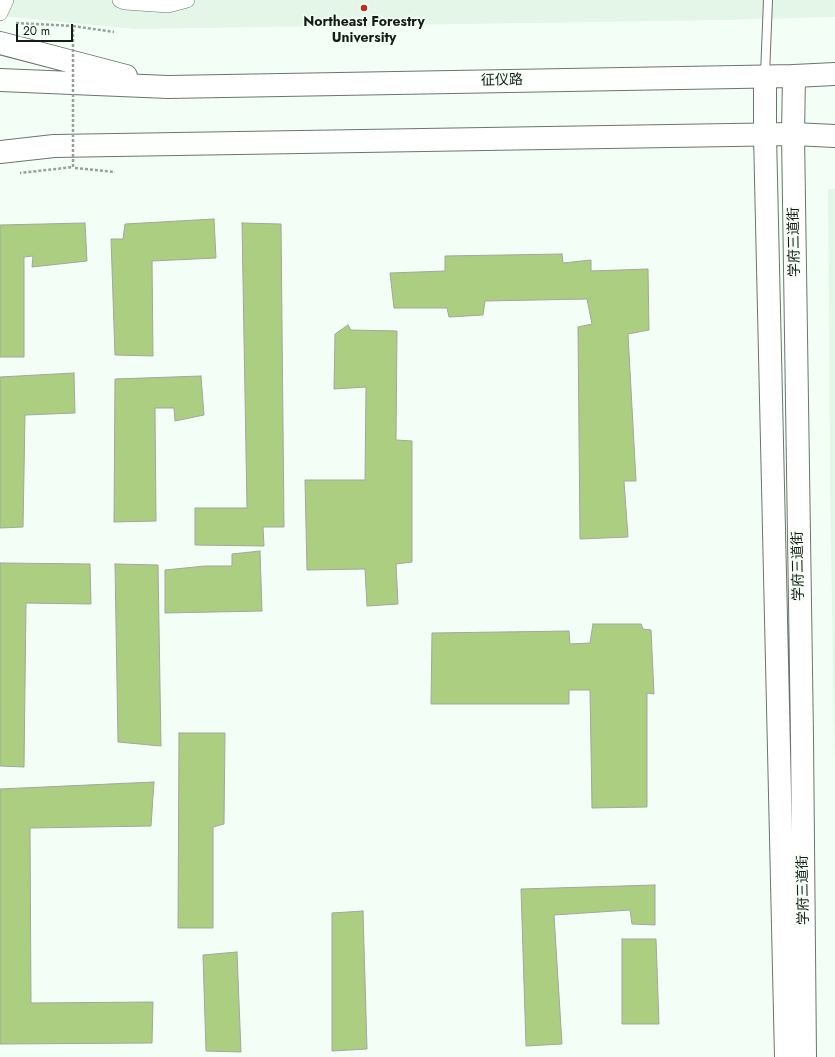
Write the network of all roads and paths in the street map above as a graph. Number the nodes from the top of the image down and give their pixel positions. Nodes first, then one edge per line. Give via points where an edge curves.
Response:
1 (6, 0) edge
2 (120, 0) edge
3 (185, 0) edge
4 (768, 0) edge
5 (0, 13) edge
6 (16, 23) dead end
7 (73, 26) junction
8 (114, 32) dead end
9 (0, 43) edge
10 (835, 74) edge
11 (765, 76) junction
12 (794, 76) junction
13 (0, 80) edge
14 (168, 87) junction
15 (793, 134) junction
16 (765, 135) junction
17 (835, 136) edge
18 (0, 141) edge
19 (54, 146) junction
20 (0, 152) edge
21 (73, 168) junction
22 (115, 172) dead end
23 (20, 174) dead end
24 (786, 1057) edge
25 (805, 1057) edge

1 - 5 street
2 - 3 street via 168,5
4 - 11 lane
6 - 7 path, bridge
7 - 8 path
7 - 21 path, bridge
9 - 14 main road
10 - 12 main road, 征仪路
11 - 12 main road, 征仪路
11 - 14 main road, 征仪路
11 - 16 main road, 学府三道街
12 - 15 main road, 学府三道街
13 - 14 main road
15 - 16 main road
15 - 17 main road
15 - 25 main road, 学府三道街
16 - 19 main road
16 - 24 main road, 学府三道街
18 - 19 main road
19 - 20 main road
21 - 22 path
21 - 23 path, bridge

